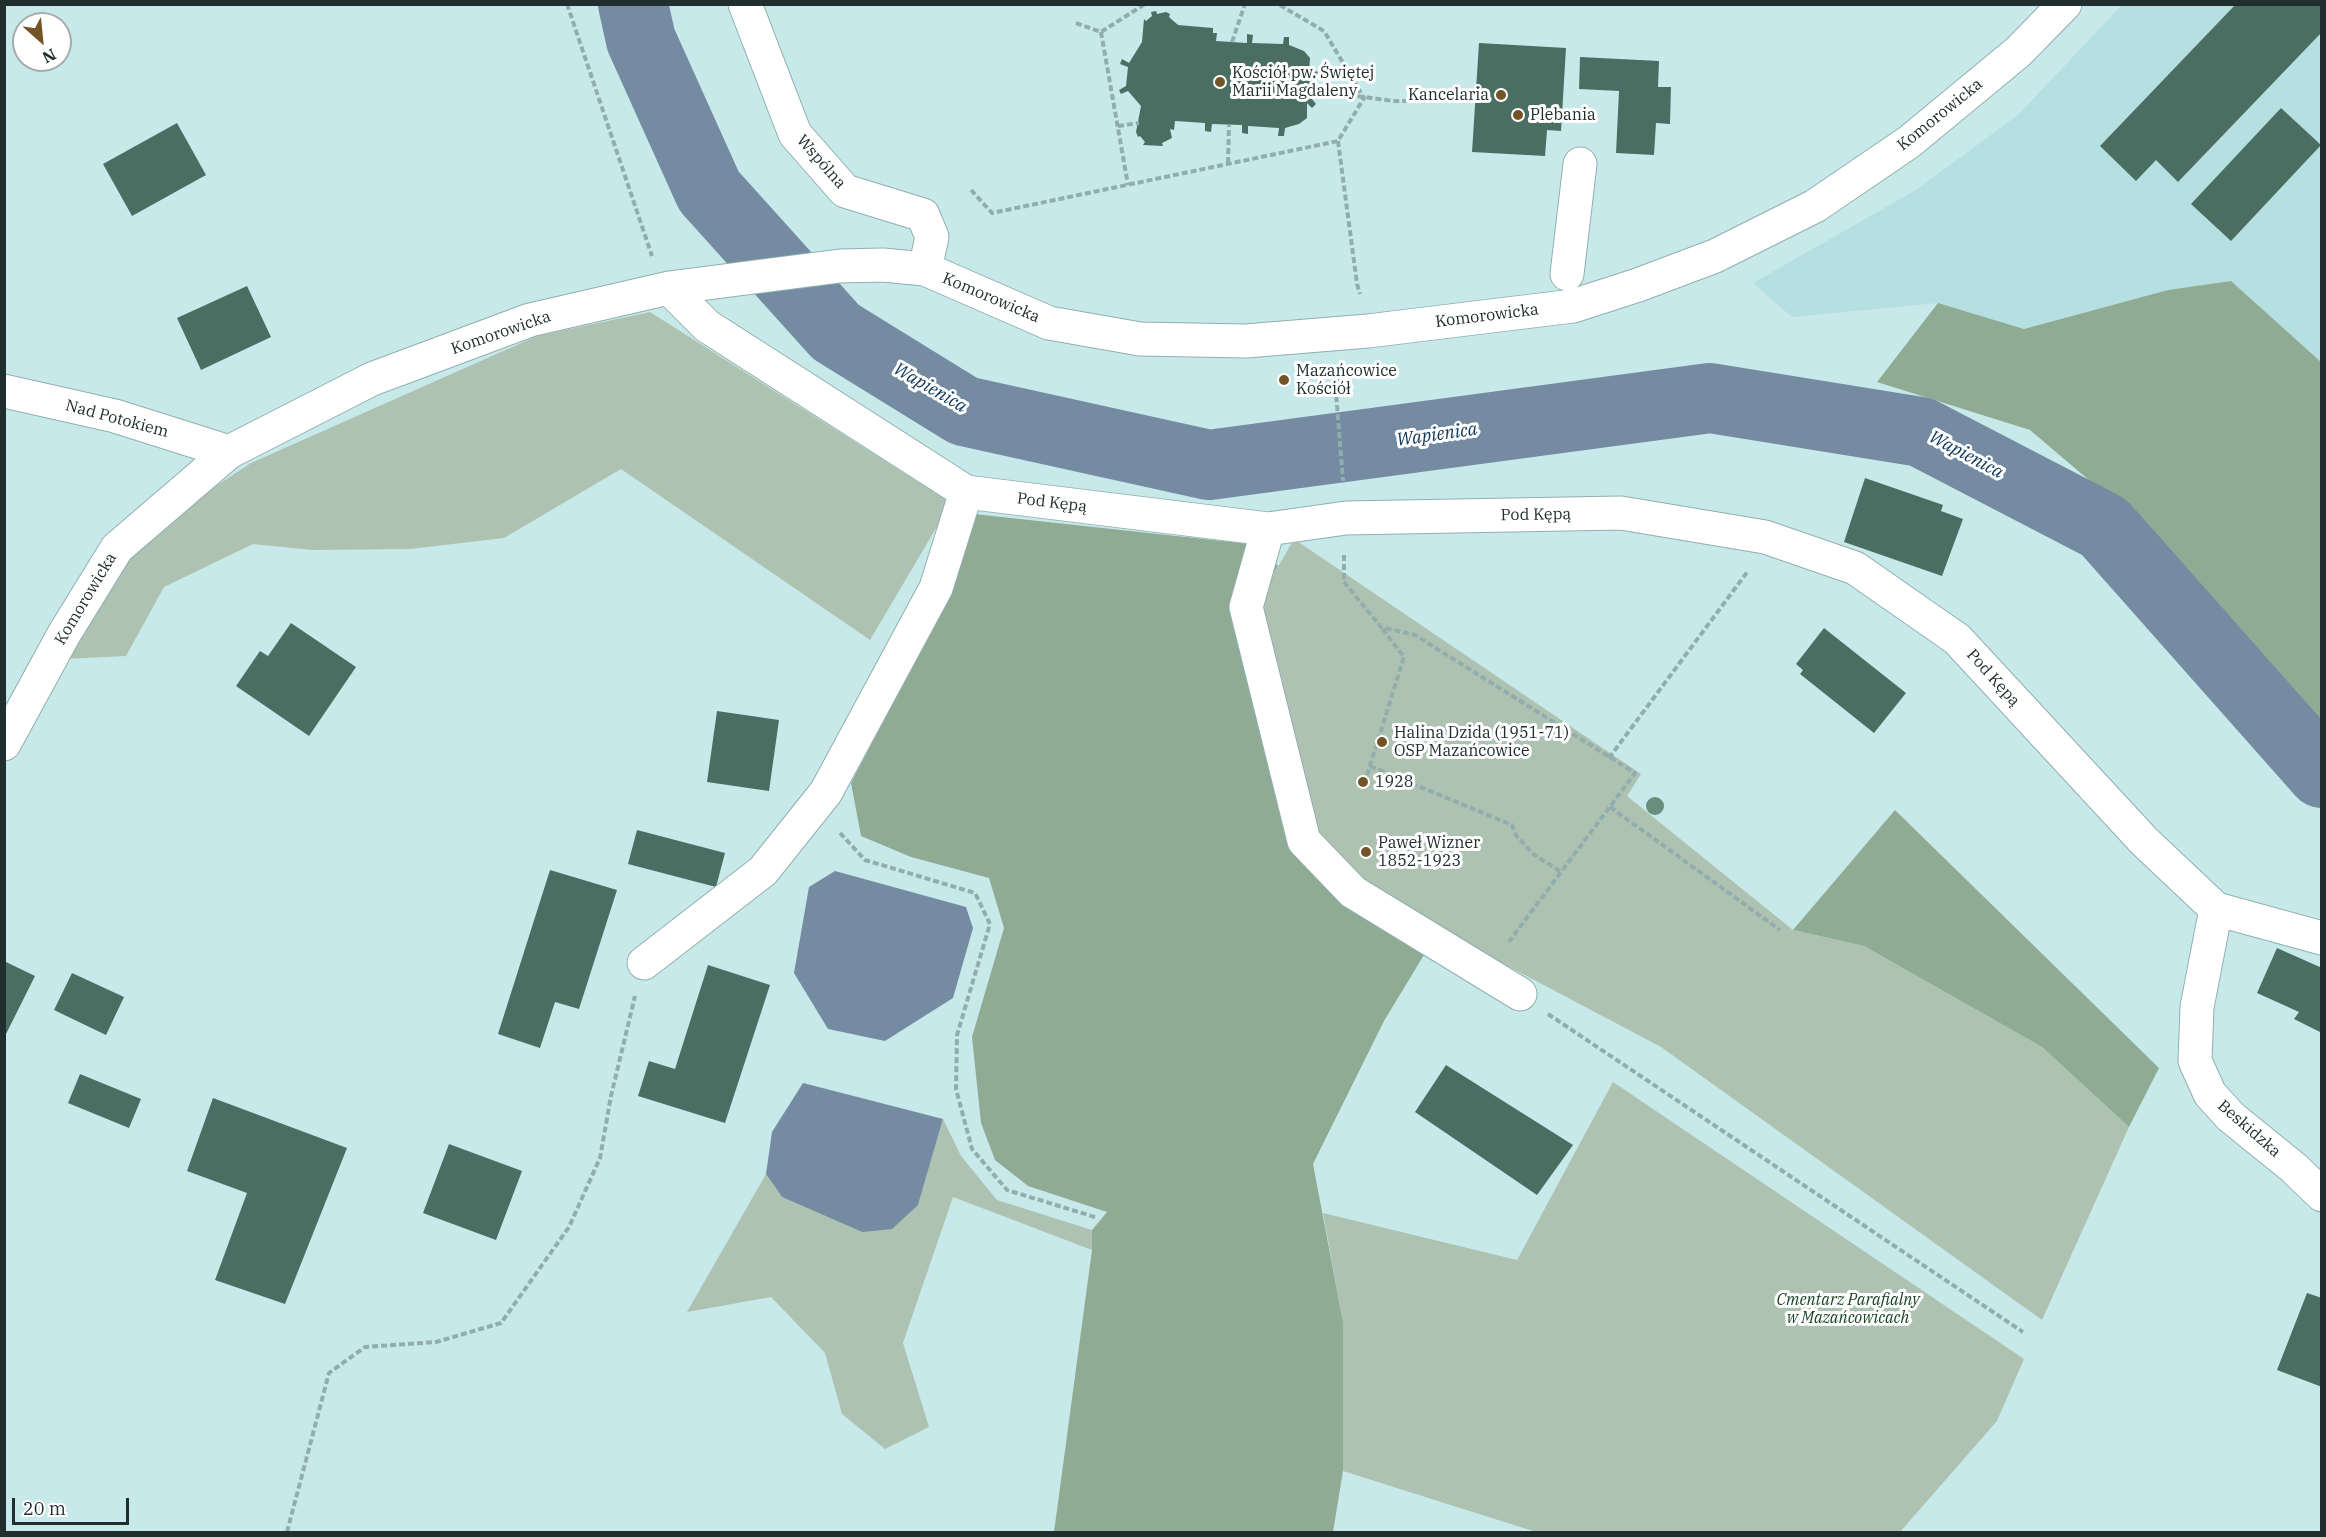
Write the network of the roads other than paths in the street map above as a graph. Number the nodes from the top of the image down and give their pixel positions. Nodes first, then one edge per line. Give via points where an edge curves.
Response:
1 (745, 4) edge
2 (2065, 4) edge
3 (1580, 164) dead end
4 (925, 269) junction
5 (1567, 274) dead end
6 (669, 288) junction
7 (4, 391) edge
8 (229, 452) junction
9 (966, 492) junction
10 (1268, 529) junction
11 (4, 744) edge
12 (2216, 909) junction
13 (2322, 938) edge
14 (644, 963) road end
15 (1520, 994) road end
16 (2322, 1195) edge

1 - 4 street, Wspólna via 795,134 845,191 924,215 932,237
2 - 4 street, Komorowicka via 2018,52 1918,134 1815,206 1715,256 1573,306 1312,336 1246,341 1140,339 1049,323
3 - 5 street
4 - 6 street, Komorowicka via 840,266
6 - 8 street, Komorowicka via 530,320 372,379
6 - 9 street, Pod Kępą via 707,326
7 - 8 street, Nad Potokiem via 115,416
8 - 11 street, Komorowicka via 117,548
9 - 10 street, Pod Kępą
9 - 14 street via 936,588 826,792 763,872
10 - 12 street, Pod Kępą via 1346,518 1621,513 1772,540 1855,568 1958,639 2144,841
10 - 15 street via 1246,607 1304,841 1353,892
12 - 13 street, Pod Kępą
12 - 16 street, Beskidzka via 2197,1007 2195,1061 2210,1094 2231,1118

